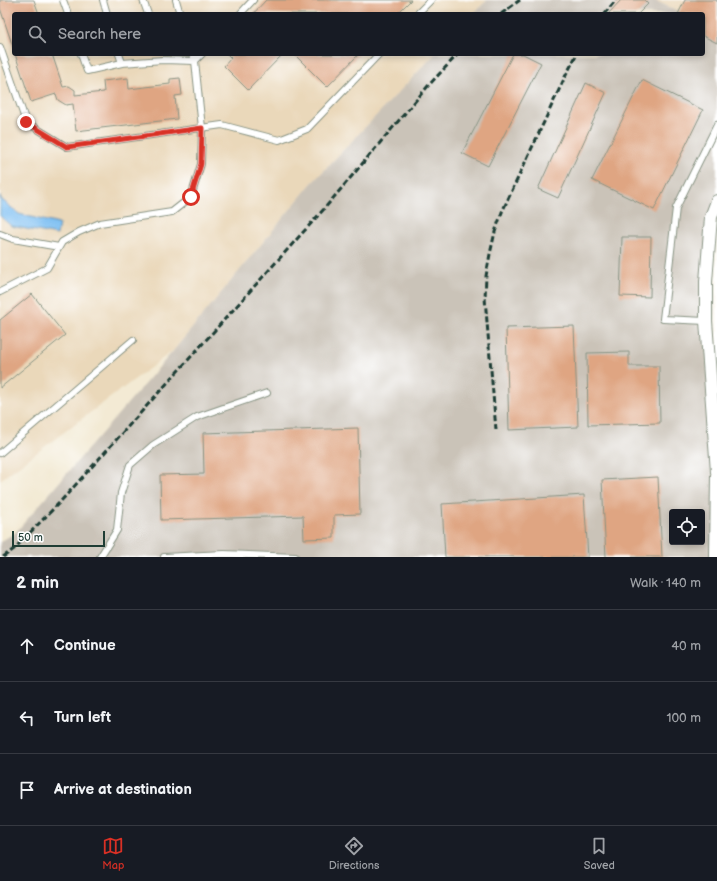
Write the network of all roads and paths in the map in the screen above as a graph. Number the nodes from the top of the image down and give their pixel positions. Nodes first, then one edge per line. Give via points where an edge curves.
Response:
1 (63, 0) edge
2 (103, 0) edge
3 (143, 0) edge
4 (176, 0) edge
5 (253, 0) edge
6 (431, 0) edge
7 (67, 12) edge
8 (106, 12) edge
9 (147, 12) edge
10 (179, 12) edge
11 (242, 12) edge
12 (419, 12) edge
13 (0, 47) edge
14 (82, 56) edge
15 (120, 56) edge
16 (194, 56) edge
17 (200, 56) edge
18 (377, 56) edge
19 (162, 57) edge
20 (195, 61) junction
21 (122, 62) junction
22 (717, 125) edge
23 (202, 128) junction
24 (717, 201) edge
25 (0, 234) edge
26 (58, 247) junction
27 (0, 292) edge
28 (706, 322) junction
29 (133, 340) dead end
30 (266, 393) dead end
31 (0, 453) edge
32 (717, 473) edge
33 (100, 557) edge
34 (164, 557) edge
35 (295, 557) edge
36 (716, 557) edge

1 - 7 lane
2 - 8 lane
3 - 9 lane
4 - 10 lane
5 - 11 lane
6 - 12 lane
13 - 23 lane via 26,122 67,147
14 - 21 lane via 87,71
15 - 21 lane
16 - 20 lane
17 - 20 lane
18 - 23 lane via 307,128 280,140 222,125
19 - 20 lane
19 - 21 lane
20 - 23 lane
22 - 28 lane via 676,208 663,319
23 - 26 lane via 201,164 191,197 172,212 100,223 79,232
24 - 28 street via 712,217 706,282
25 - 26 lane via 13,239
26 - 27 lane via 47,268
28 - 32 street
29 - 31 lane
30 - 33 lane via 196,417 152,445 130,465 121,493 117,530
32 - 36 street
34 - 35 lane via 224,554

